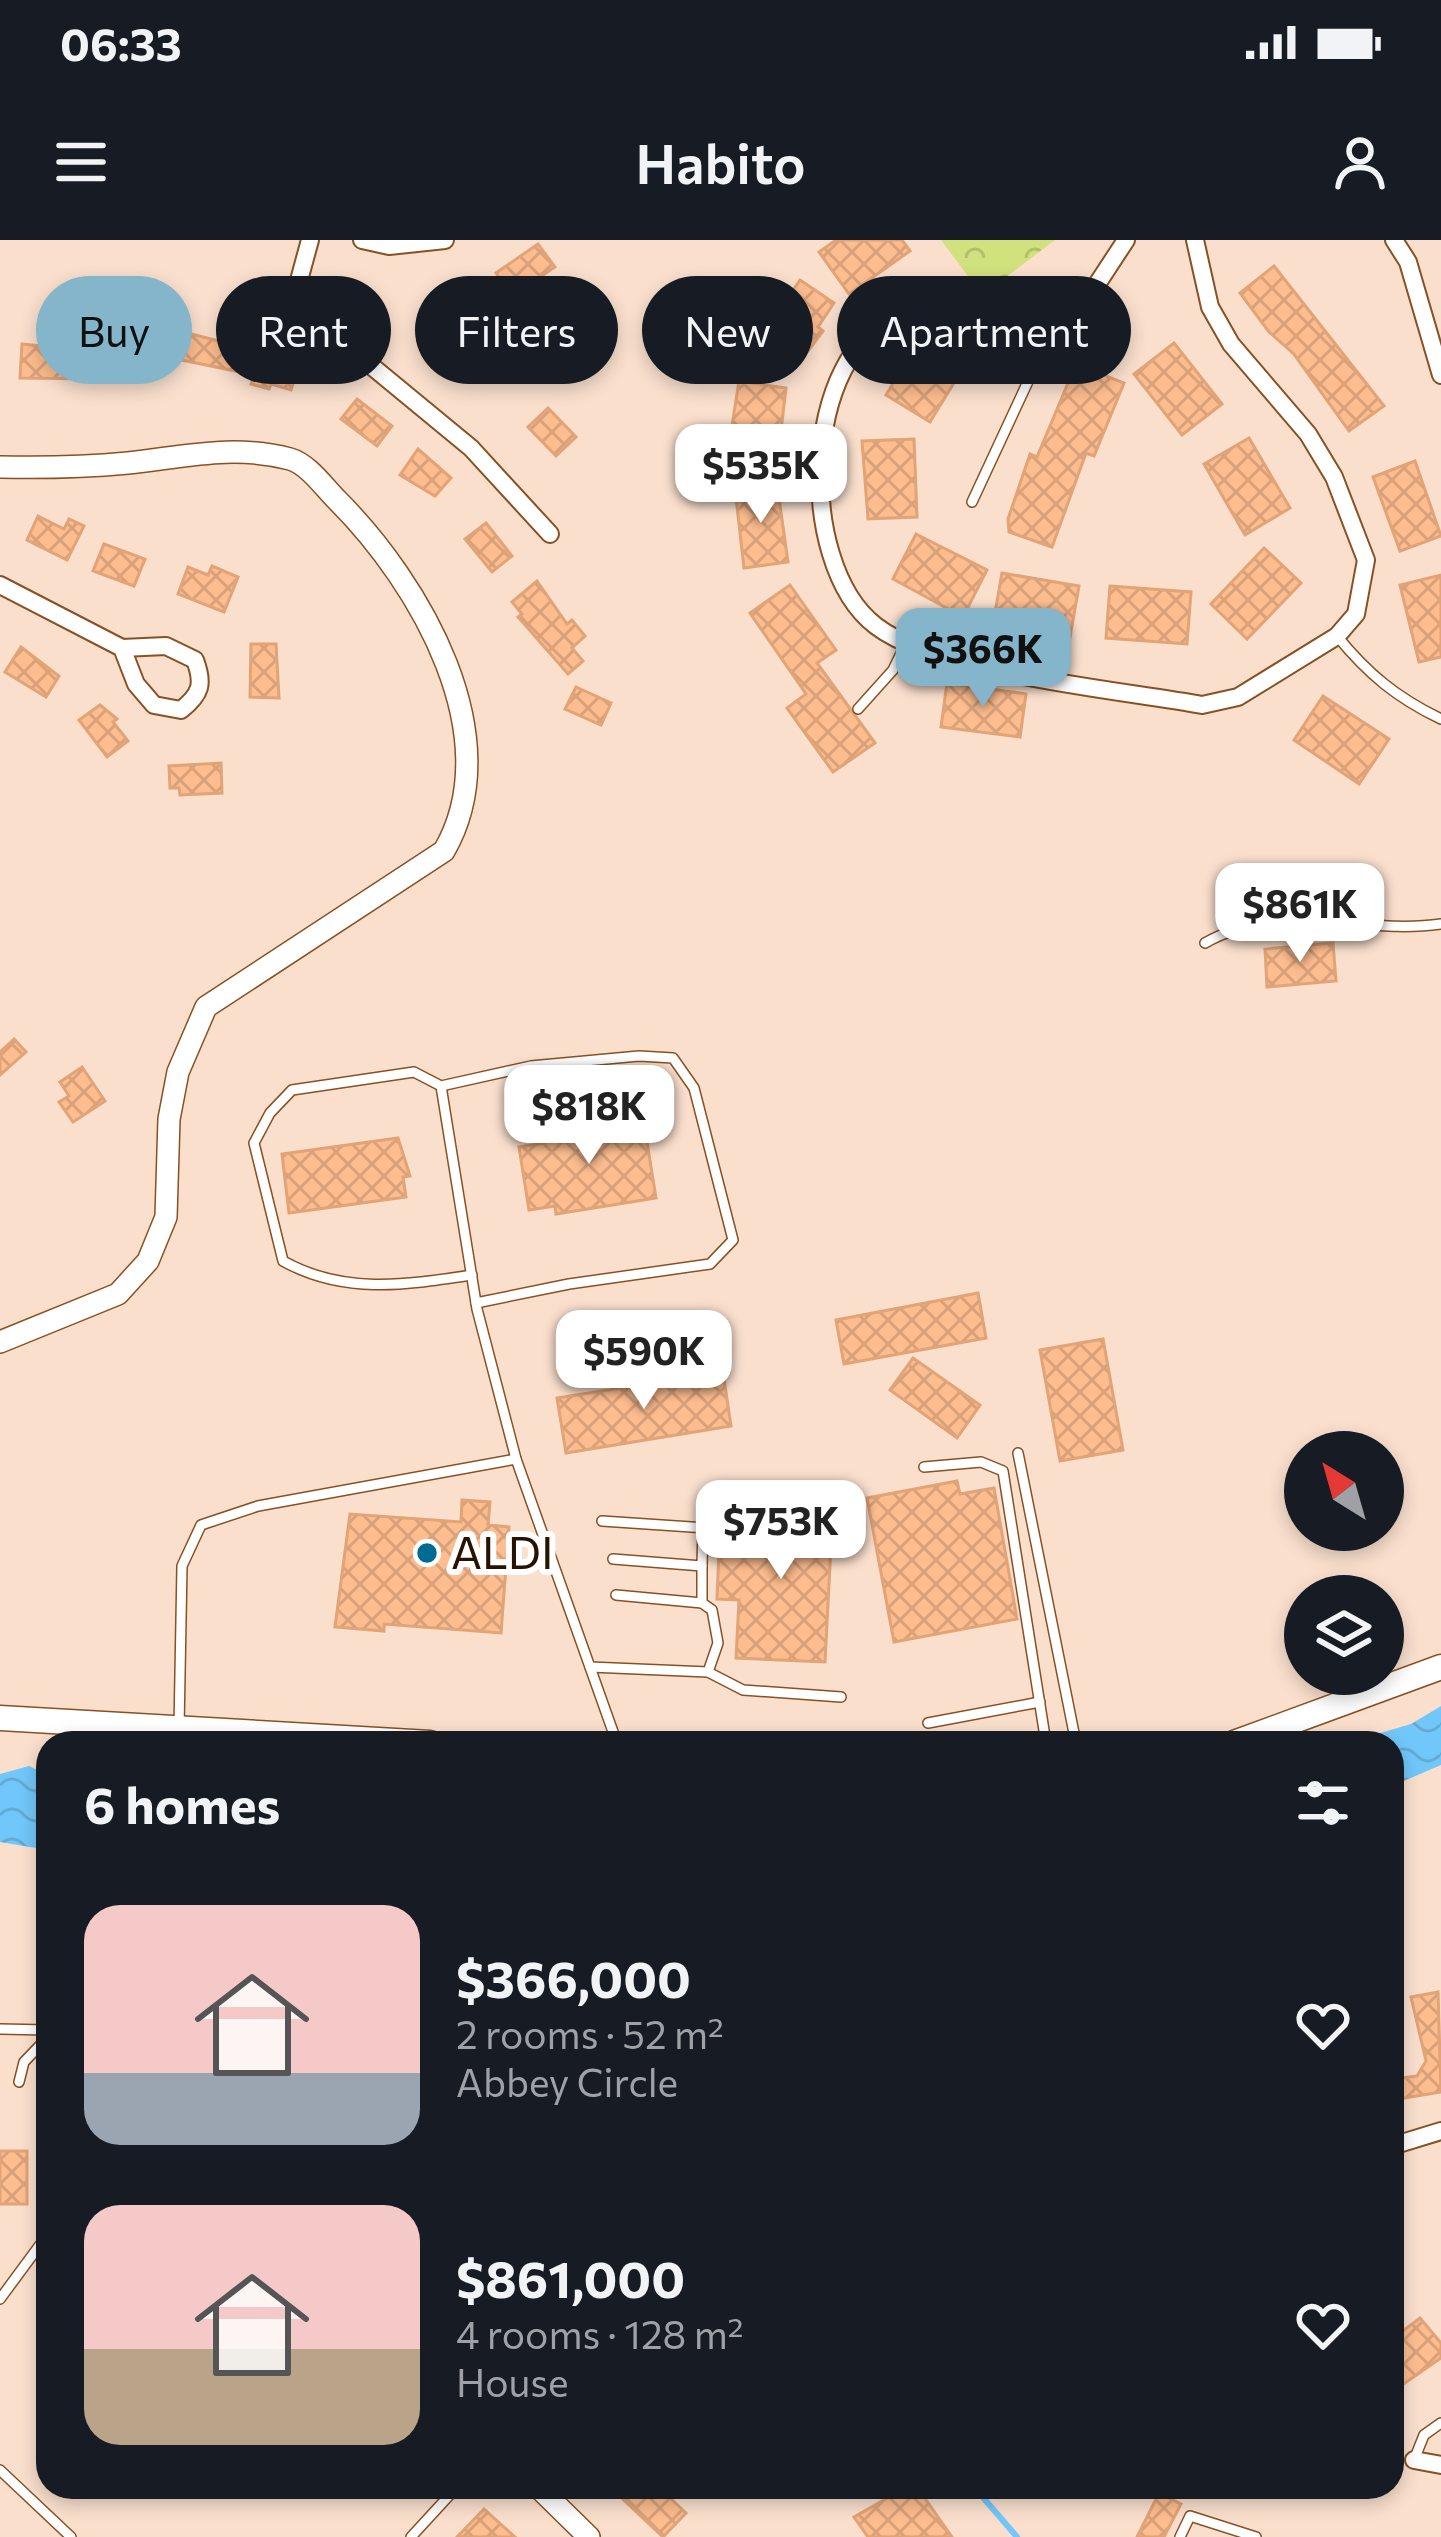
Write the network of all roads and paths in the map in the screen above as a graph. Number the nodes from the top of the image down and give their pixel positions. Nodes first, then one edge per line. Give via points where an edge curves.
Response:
1 (310, 240) edge
2 (362, 240) edge
3 (445, 240) edge
4 (1126, 240) edge
5 (1195, 240) edge
6 (1394, 240) edge
7 (1102, 276) edge
8 (1441, 375) edge
9 (838, 384) edge
10 (1026, 384) edge
11 (0, 467) edge
12 (972, 502) dead end
13 (550, 534) dead end
14 (0, 585) edge
15 (1337, 636) junction
16 (906, 643) junction
17 (122, 648) junction
18 (858, 709) dead end
19 (1441, 718) edge
20 (1441, 924) edge
21 (1205, 943) dead end
22 (442, 1086) junction
23 (472, 1274) junction
24 (476, 1304) junction
25 (0, 1342) edge
26 (1018, 1453) dead end
27 (516, 1459) junction
28 (924, 1468) dead end
29 (602, 1521) dead end
30 (703, 1527) junction
31 (721, 1528) dead end
32 (613, 1559) dead end
33 (702, 1566) junction
34 (616, 1595) dead end
35 (702, 1603) junction
36 (590, 1667) junction
37 (1441, 1667) edge
38 (707, 1672) junction
39 (842, 1697) dead end
40 (1040, 1702) junction
41 (0, 1718) edge
42 (928, 1723) dead end
43 (137, 1731) edge
44 (179, 1731) edge
45 (613, 1731) edge
46 (1044, 1731) edge
47 (1074, 1731) edge
48 (1267, 1731) edge
49 (0, 2029) edge
50 (36, 2032) edge
51 (36, 2048) edge
52 (19, 2082) dead end
53 (1441, 2131) edge
54 (1404, 2142) edge
55 (36, 2249) edge
56 (0, 2271) edge
57 (14, 2276) junction
58 (0, 2299) edge
59 (1441, 2423) edge
60 (1414, 2461) joint
61 (1441, 2465) edge
62 (0, 2470) edge
63 (446, 2499) edge
64 (550, 2499) edge
65 (1221, 2531) edge
66 (71, 2537) edge
67 (411, 2537) edge
68 (590, 2537) edge
69 (1180, 2537) edge
70 (1256, 2537) edge

1 - 13 street via 295,296 307,312 471,448
2 - 3 street
4 - 7 street
5 - 15 street via 1210,307 1308,434 1366,560 1356,614
6 - 8 street
9 - 16 street via 820,461 826,539 857,610
10 - 12 lane
11 - 25 street via 217,450 298,460 360,523 433,639 457,688 468,764 464,812 444,851 206,1007 178,1072 166,1217 148,1261 118,1294
14 - 17 street
15 - 16 street via 1238,698 1202,705
15 - 19 lane via 1367,673
16 - 18 lane
17 - 17 street via 154,705 181,710 197,698 195,660 166,646
20 - 21 lane via 1276,925 1227,930
22 - 23 lane
22 - 23 lane via 414,1072 292,1090 254,1143 283,1261 311,1277 386,1288
22 - 24 lane via 531,1066 673,1058 694,1088 733,1240 710,1264
23 - 24 lane
24 - 27 lane
26 - 47 lane
27 - 36 lane
27 - 44 lane via 258,1506 201,1525 182,1566
28 - 40 lane via 981,1462 1003,1471
29 - 30 lane
30 - 31 lane
30 - 33 lane
32 - 33 lane
33 - 35 lane
34 - 35 lane
35 - 38 lane via 712,1610 718,1643
36 - 38 lane
36 - 45 lane
37 - 48 main road
38 - 39 lane via 743,1690
40 - 42 lane
40 - 46 lane
41 - 43 main road
49 - 50 lane
51 - 52 lane
53 - 54 street
55 - 57 lane
56 - 57 lane
57 - 58 lane
59 - 60 lane via 1424,2435
60 - 61 street
62 - 66 lane
63 - 67 lane
64 - 68 street
65 - 69 lane via 1190,2516
65 - 70 lane

